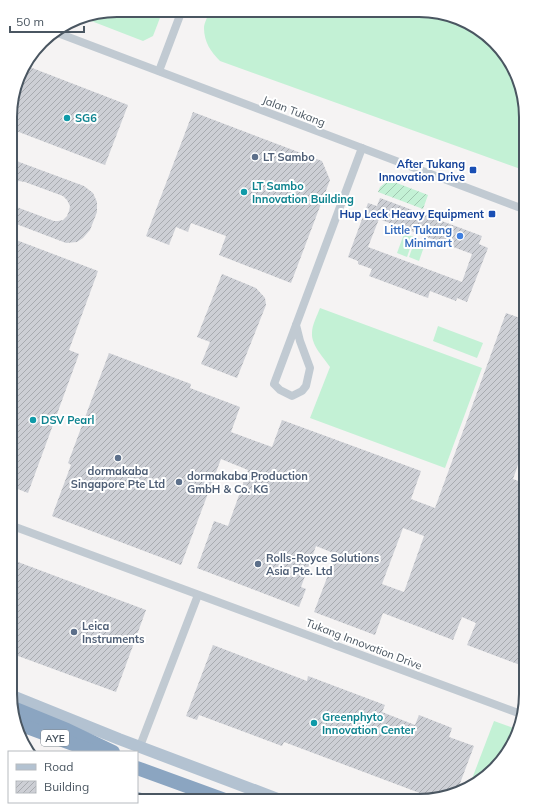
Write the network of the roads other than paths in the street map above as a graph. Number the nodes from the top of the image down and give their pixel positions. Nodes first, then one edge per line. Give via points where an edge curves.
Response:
1 (179, 17) edge
2 (61, 34) edge
3 (159, 71) junction
4 (362, 148) junction
5 (519, 207) edge
6 (296, 325) junction
7 (17, 528) edge
8 (198, 595) junction
9 (17, 699) edge
10 (19, 710) edge
11 (517, 713) edge
12 (22, 725) edge
13 (140, 746) junction
14 (91, 751) edge
15 (111, 751) edge
16 (138, 764) edge
17 (138, 768) edge
18 (178, 783) junction
19 (208, 794) edge
20 (265, 794) edge

1 - 3 street
2 - 3 street, Jalan Tukang
3 - 4 street, Jalan Tukang
4 - 5 street, Jalan Tukang
4 - 6 street
6 - 6 street via 310,368 306,386 292,396 274,384
7 - 8 street, Tukang Innovation Drive
8 - 11 street, Tukang Innovation Drive
8 - 13 street
9 - 13 main road
10 - 15 highway
12 - 14 highway, AYE
13 - 20 main road
16 - 18 highway
17 - 18 highway
18 - 19 highway

